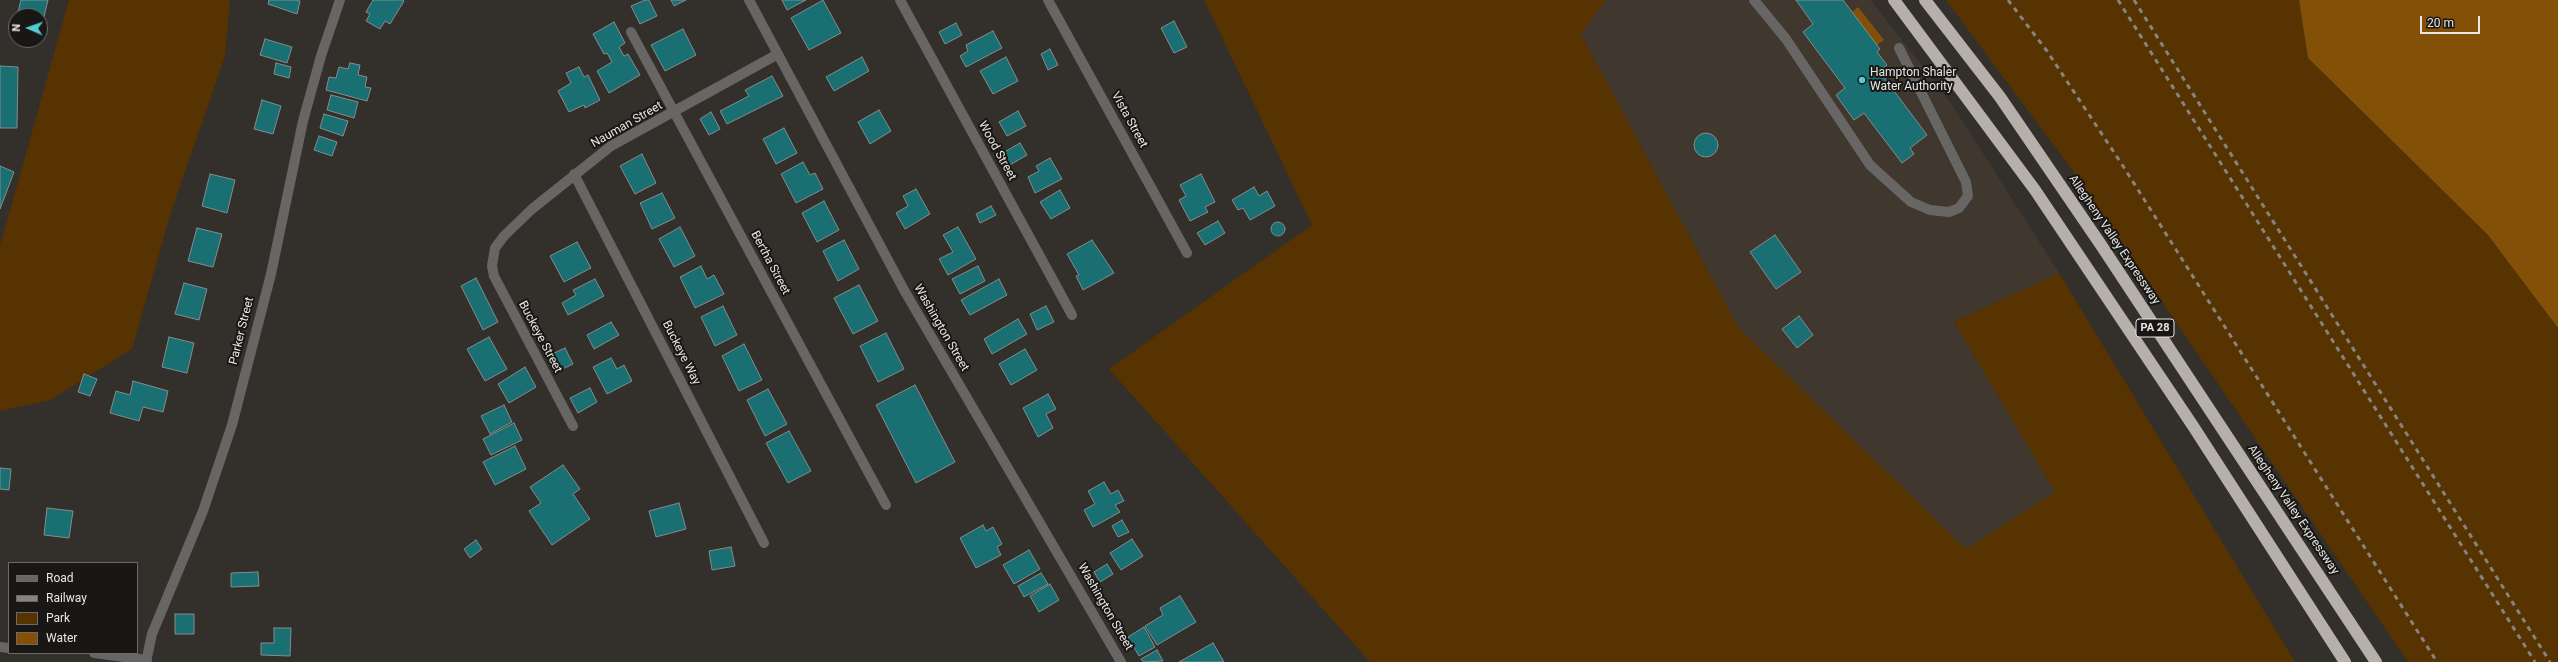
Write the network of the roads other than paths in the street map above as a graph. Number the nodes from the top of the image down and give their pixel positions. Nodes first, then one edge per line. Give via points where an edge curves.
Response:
1 (340, 0) edge
2 (749, 0) edge
3 (900, 0) edge
4 (1048, 0) edge
5 (1754, 0) edge
6 (1894, 0) edge
7 (1925, 0) edge
8 (631, 32) dead end
9 (1898, 48) dead end
10 (778, 54) junction
11 (674, 112) junction
12 (574, 174) junction
13 (1187, 253) dead end
14 (493, 258) joint
15 (1072, 315) dead end
16 (573, 426) dead end
17 (886, 505) dead end
18 (764, 543) dead end
19 (101, 654) edge
20 (147, 661) edge
21 (1121, 662) edge
22 (2345, 662) edge
23 (2376, 662) edge

1 - 20 street, Parker Street via 303,121 270,274 232,425 203,511 152,634
2 - 10 street, Washington Street
3 - 15 street, Wood Street
4 - 13 street, Vista Street
5 - 9 street via 1786,39 1870,165 1911,202 1930,210 1949,212 1959,208 1968,196 1966,182
6 - 22 highway, PA 28 via 2035,190 2193,426
7 - 23 highway, Allegheny Valley Expressway / PA 28 via 2000,97 2101,245
8 - 11 street, Bertha Street
10 - 11 street, Nauman Street
10 - 21 street, Washington Street via 904,290
11 - 12 street, Nauman Street via 611,146
11 - 17 street, Bertha Street
12 - 14 street, Nauman Street via 504,236 495,248
12 - 18 street, Buckeye Way
14 - 16 street, Buckeye Street via 494,276
19 - 20 street

